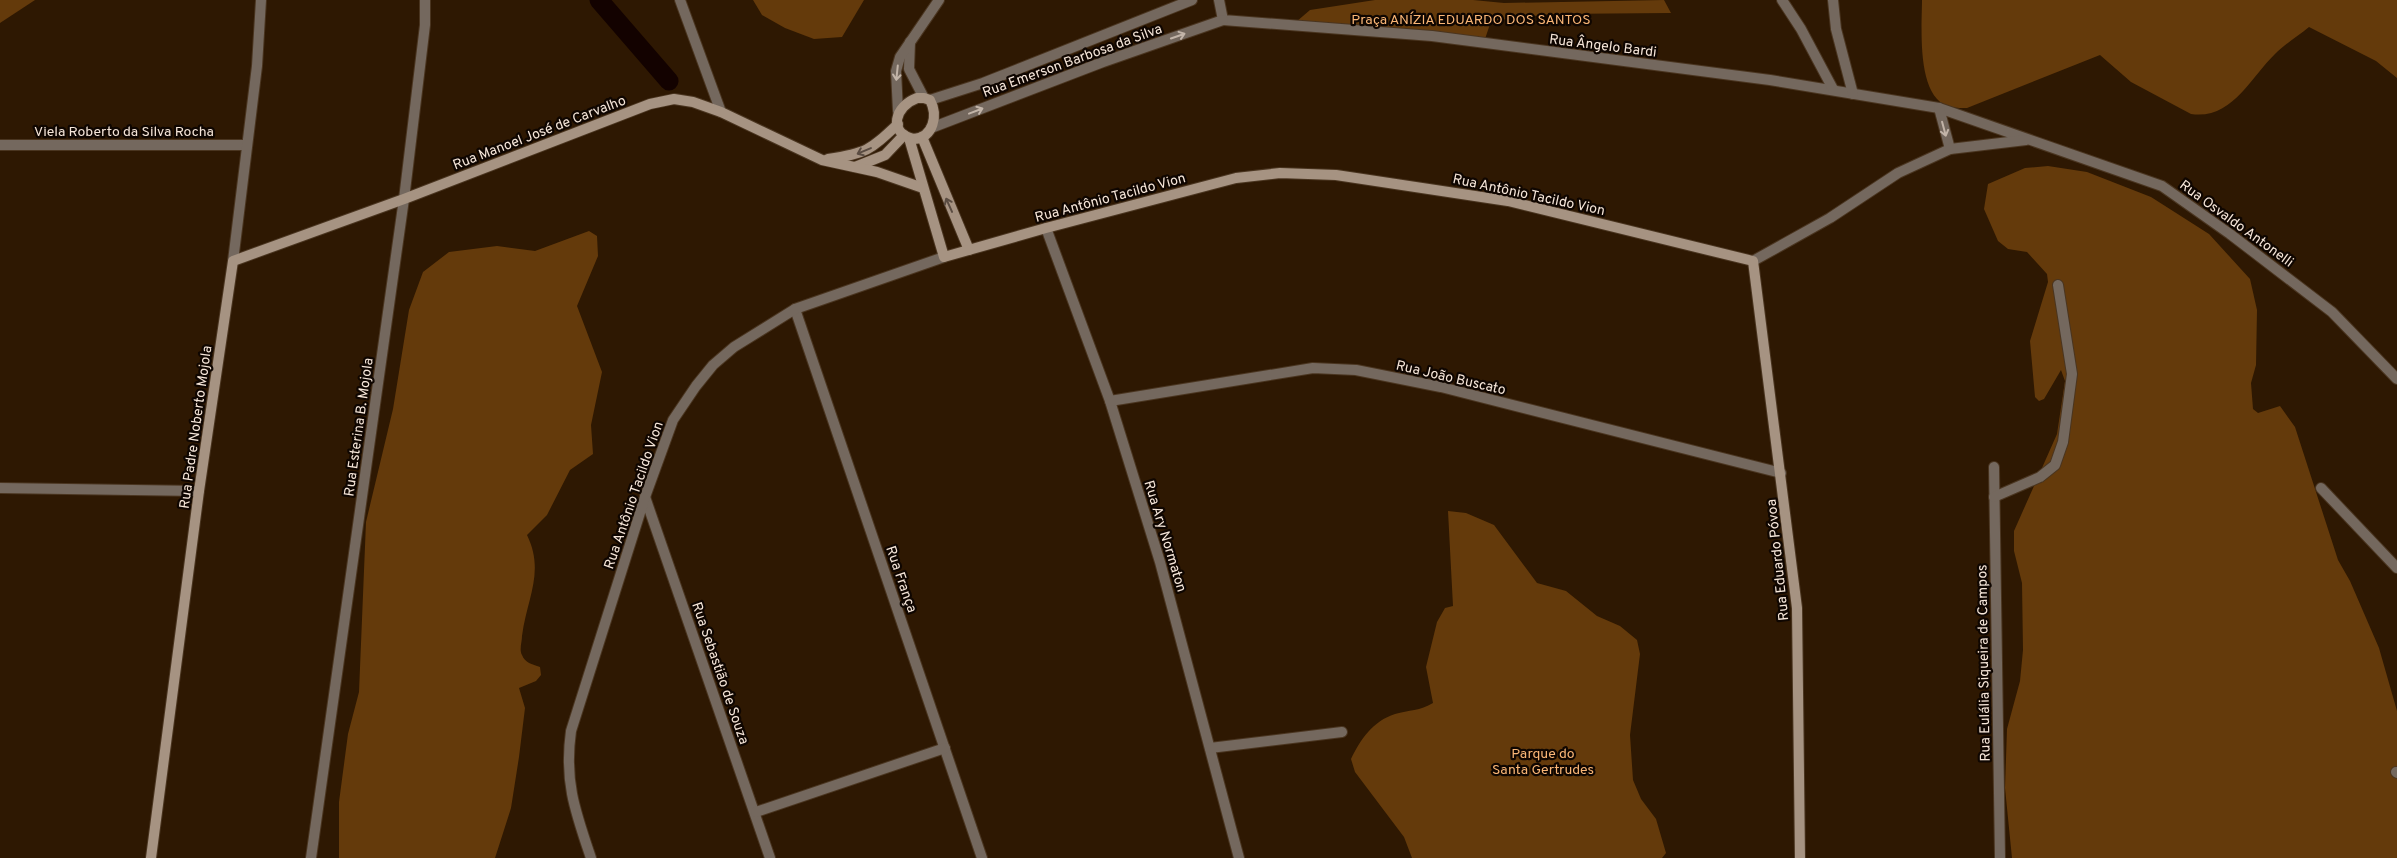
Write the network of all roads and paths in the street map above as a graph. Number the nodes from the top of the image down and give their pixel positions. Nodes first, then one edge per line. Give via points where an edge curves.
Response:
1 (260, 0) edge
2 (425, 0) edge
3 (680, 0) edge
4 (939, 0) edge
5 (1192, 0) edge
6 (1219, 0) edge
7 (1782, 0) edge
8 (1833, 0) edge
9 (1223, 20) junction
10 (911, 38) junction
11 (1832, 90) junction
12 (1853, 94) junction
13 (927, 99) junction
14 (1939, 108) junction
15 (898, 111) junction
16 (721, 112) junction
17 (898, 124) junction
18 (931, 128) junction
19 (906, 136) junction
20 (922, 137) junction
21 (2029, 140) junction
22 (0, 145) edge
23 (247, 146) junction
24 (1950, 149) junction
25 (822, 160) junction
26 (854, 167) junction
27 (923, 188) junction
28 (404, 199) junction
29 (1046, 228) junction
30 (969, 250) junction
31 (944, 257) junction
32 (232, 261) junction
33 (1753, 261) junction
34 (2058, 286) dead end
35 (795, 309) junction
36 (2397, 379) edge
37 (1110, 401) junction
38 (1994, 467) dead end
39 (1781, 473) junction
40 (0, 488) edge
41 (2321, 488) dead end
42 (199, 491) junction
43 (1994, 497) junction
44 (645, 498) junction
45 (2397, 568) edge
46 (1342, 732) dead end
47 (945, 748) junction
48 (1210, 748) junction
49 (756, 812) junction
50 (151, 858) edge
51 (311, 858) edge
52 (591, 858) edge
53 (770, 858) edge
54 (982, 858) edge
55 (1239, 858) edge
56 (1800, 858) edge
57 (2000, 858) edge

1 - 23 street, Rua Padre Noberto Mojola via 257,66
2 - 28 street, Rua Esterina B. Mojola via 425,25
3 - 16 street
4 - 10 street
5 - 13 street, Rua Emerson Barbosa da Silva via 983,83
6 - 9 street
7 - 11 street via 1801,29
8 - 12 street via 1836,29
9 - 11 street, Rua Ângelo Bardi via 1432,36
18 -> 9 street, Rua Emerson Barbosa da Silva
10 - 13 street via 909,69
10 -> 15 street via 896,71
11 - 12 street, Rua Ângelo Bardi
12 - 14 street, Rua Ângelo Bardi
13 - 15 street via 910,101
13 - 18 street via 934,114
14 - 21 street, Rua Ângelo Bardi
14 -> 24 street
15 - 17 street
16 - 25 street, Rua Manoel José de Carvalho
16 - 28 street, Rua Manoel José de Carvalho via 674,99 650,104
17 - 19 street
17 -> 25 street via 872,148 860,154
18 - 20 street
19 - 20 street
19 - 26 street via 885,155
19 - 27 street
30 -> 20 street
21 - 24 street
21 - 36 street, Rua Osvaldo Antonelli via 2162,186 2332,312
22 - 23 street, Viela Roberto da Silva Rocha
23 - 32 street, Rua Padre Noberto Mojola
24 - 33 street via 1898,173 1822,223
25 - 26 street, Rua Manoel José de Carvalho
26 - 27 street, Rua Manoel José de Carvalho
27 - 31 street
28 - 32 street, Rua Manoel José de Carvalho
28 - 51 street, Rua Esterina B. Mojola
29 - 30 street, Rua Antônio Tacildo Vion
29 - 33 street, Rua Antônio Tacildo Vion via 1236,178 1280,173 1336,174 1508,201
29 - 37 street, Rua Ary Normaton
30 - 31 street, Rua Antônio Tacildo Vion
31 - 35 street, Rua Antônio Tacildo Vion
32 - 42 street, Rua Padre Noberto Mojola
33 - 39 street, Rua Eduardo Póvoa
34 - 43 street via 2072,374 2063,442 2055,465 2040,477
35 - 44 street, Rua Antônio Tacildo Vion via 734,347 696,386 673,420
35 - 47 street, Rua França
37 - 39 street, Rua João Buscato via 1313,368 1356,370 1442,387
37 - 48 street, Rua Ary Normaton via 1160,562
38 - 43 street, Rua Eulália Siqueira de Campos
39 - 56 street, Rua Eduardo Póvoa via 1798,608
40 - 42 street
41 - 45 street
42 - 50 street, Rua Padre Noberto Mojola
43 - 57 street, Rua Eulália Siqueira de Campos
44 - 49 street, Rua Sebastião de Souza
44 - 52 street, Rua Antônio Tacildo Vion via 571,731 568,779
46 - 48 street
47 - 49 street
47 - 54 street, Rua França
48 - 55 street, Rua Ary Normaton
49 - 53 street, Rua Sebastião de Souza

